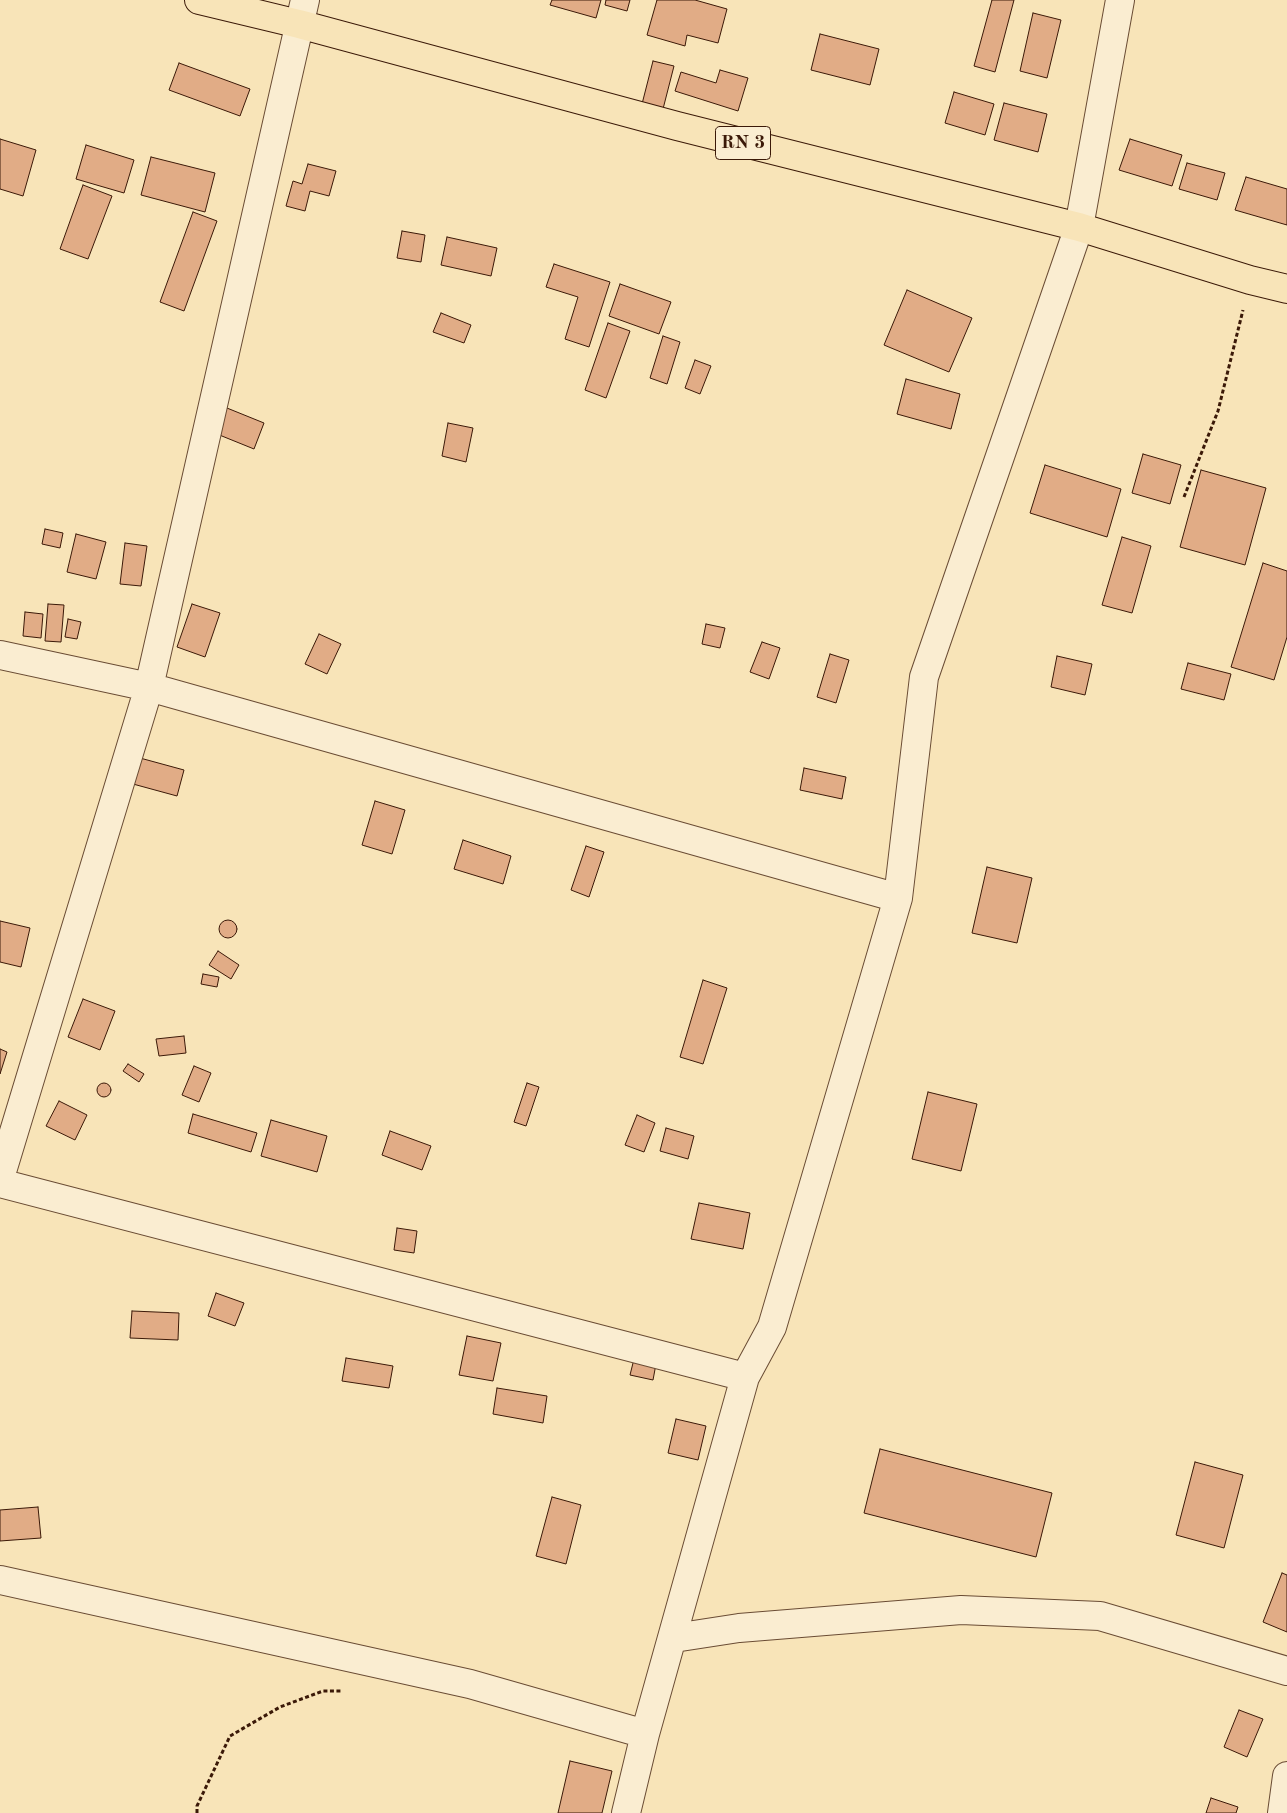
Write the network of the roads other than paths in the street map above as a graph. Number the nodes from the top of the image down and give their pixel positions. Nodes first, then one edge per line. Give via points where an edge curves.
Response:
1 (199, 0) edge
2 (1120, 0) edge
3 (302, 12) edge
4 (1079, 227) junction
5 (1287, 289) edge
6 (0, 655) edge
7 (149, 686) junction
8 (898, 898) junction
9 (0, 1178) edge
10 (0, 1183) edge
11 (745, 1377) junction
12 (0, 1580) edge
13 (674, 1638) junction
14 (1287, 1671) edge
15 (645, 1734) junction
16 (1287, 1776) edge
17 (626, 1813) edge
18 (1282, 1813) edge

1 - 3 highway, RN 3
2 - 4 street
3 - 4 highway, RN 3 via 677,126
3 - 7 street
4 - 5 highway, RN 3
4 - 8 street via 924,677
6 - 7 street
7 - 8 street
7 - 9 street
8 - 11 street via 772,1326
10 - 11 street
11 - 13 street
12 - 15 street via 470,1684
13 - 14 street via 739,1628 960,1610 1100,1616
13 - 15 street
15 - 17 street
16 - 18 street

